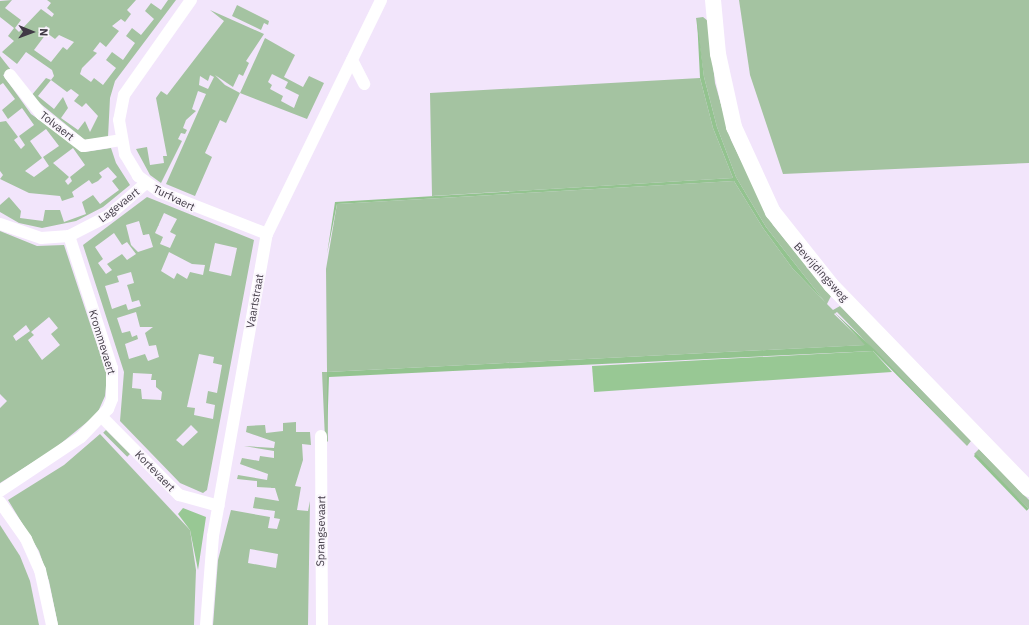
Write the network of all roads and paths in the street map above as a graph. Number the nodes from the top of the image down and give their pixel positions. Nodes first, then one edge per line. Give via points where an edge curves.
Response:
1 (190, 0) edge
2 (381, 0) edge
3 (713, 0) edge
4 (352, 60) junction
5 (10, 74) dead end
6 (364, 84) dead end
7 (121, 140) junction
8 (146, 183) junction
9 (0, 224) edge
10 (267, 234) junction
11 (69, 236) junction
12 (102, 416) junction
13 (321, 436) dead end
14 (1029, 489) edge
15 (0, 491) edge
16 (0, 502) edge
17 (218, 506) junction
18 (52, 625) edge
19 (206, 625) edge
20 (322, 625) edge

1 - 7 street, Turfvaert via 124,95 119,120
2 - 4 street, Vaartstraat
3 - 14 main road, Bevrijdingsweg via 718,54 734,127 773,212 831,285
4 - 6 street
4 - 10 street, Vaartstraat
5 - 7 street, Tolvaert via 41,114 83,146
7 - 8 street, Turfvaert via 132,166
8 - 10 street, Turfvaert via 189,206
8 - 11 street, Lagevaert via 108,216
9 - 11 street, Lagevaert via 30,236
10 - 17 street, Vaartstraat
11 - 12 street, Krommevaert via 114,376 112,399
12 - 15 street, Krommevaert via 67,449
12 - 17 street, Kortevaert via 179,495
13 - 20 street, Sprangsevaart
16 - 18 street via 26,539 40,570
17 - 19 street, Vaartstraat via 210,556

